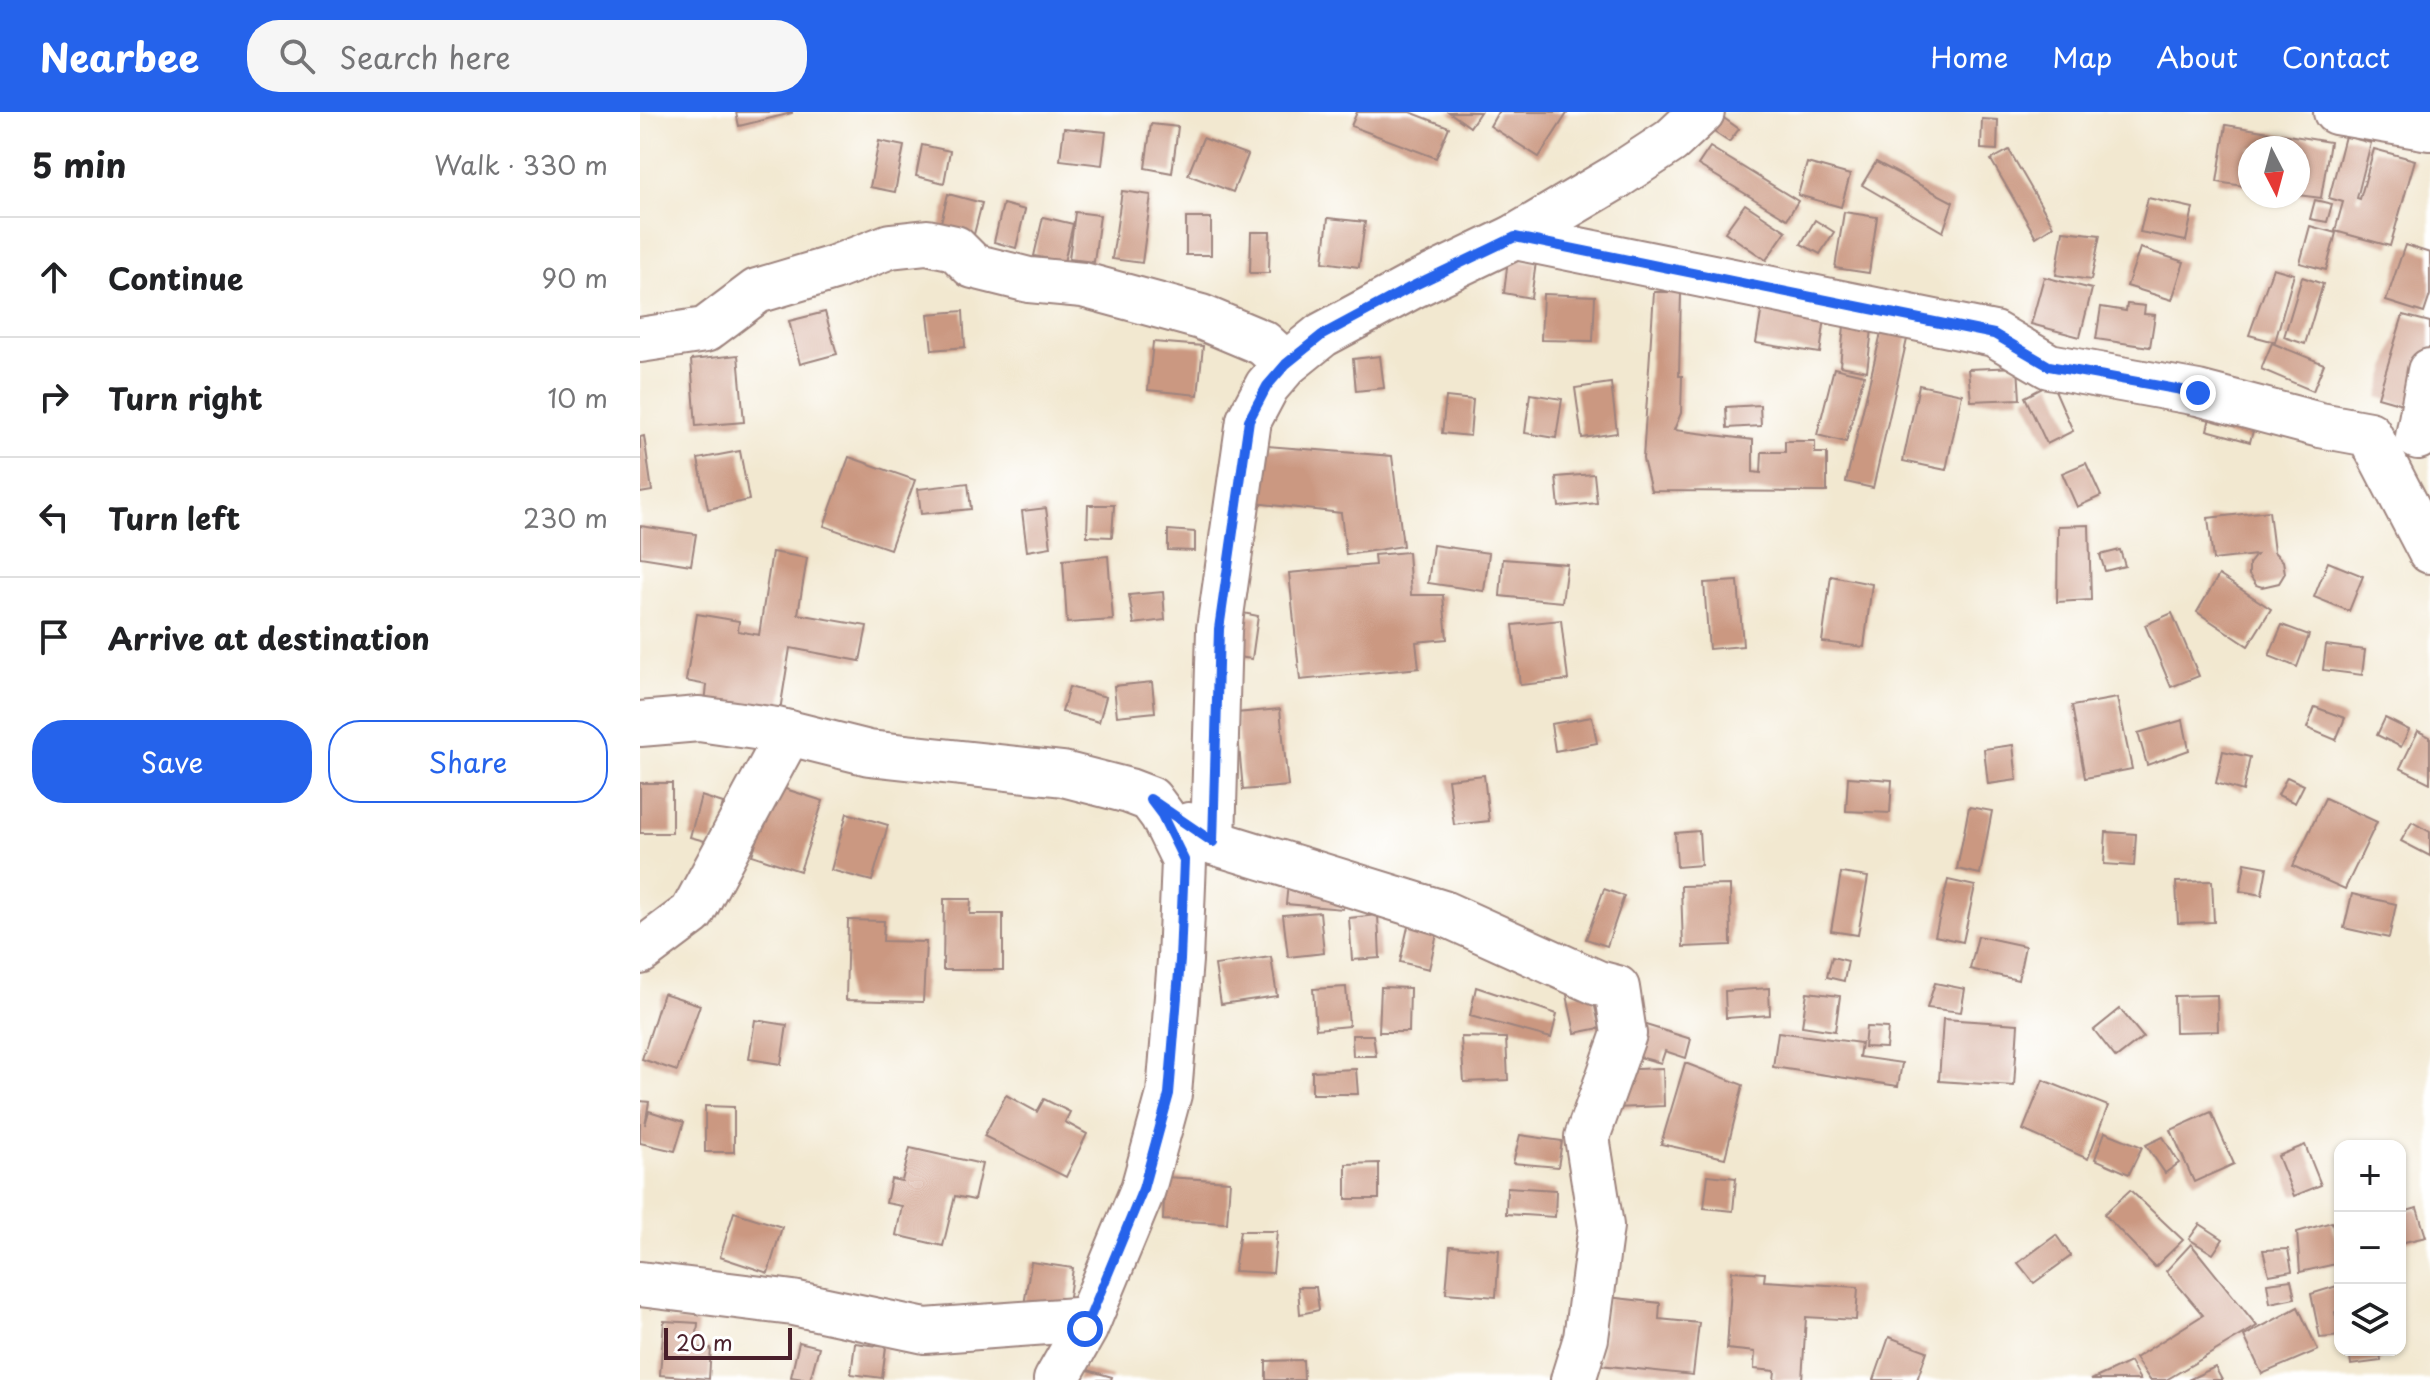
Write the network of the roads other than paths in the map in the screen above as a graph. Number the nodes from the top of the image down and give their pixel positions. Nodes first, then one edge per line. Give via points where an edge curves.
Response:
1 (1702, 112) edge
2 (2336, 112) edge
3 (2430, 128) edge
4 (1515, 237) junction
5 (640, 340) edge
6 (1286, 364) junction
7 (2430, 371) edge
8 (2369, 434) junction
9 (2424, 438) edge
10 (2430, 551) edge
11 (640, 724) edge
12 (789, 733) junction
13 (1150, 799) junction
14 (1213, 842) junction
15 (640, 952) edge
16 (640, 1284) edge
17 (1089, 1319) junction
18 (1056, 1380) edge
19 (1573, 1380) edge

1 - 4 street via 1671,141
2 - 3 street
4 - 6 street via 1322,335
4 - 8 street via 1994,334 2049,366 2198,393
5 - 6 street via 705,330 757,291 890,246 927,242 955,248 973,266 1029,280 1083,285 1201,317 1263,343
6 - 14 street via 1249,420 1219,629
7 - 9 street
8 - 9 street
8 - 10 street
11 - 12 street via 699,719
12 - 13 street via 869,753 1063,774
12 - 15 street via 692,913
13 - 14 street
13 - 17 street via 1184,860 1169,1094 1143,1189
14 - 19 street via 1443,913 1617,988 1624,1034 1587,1137 1601,1226 1586,1338
16 - 17 street via 793,1303 925,1331
17 - 18 street

